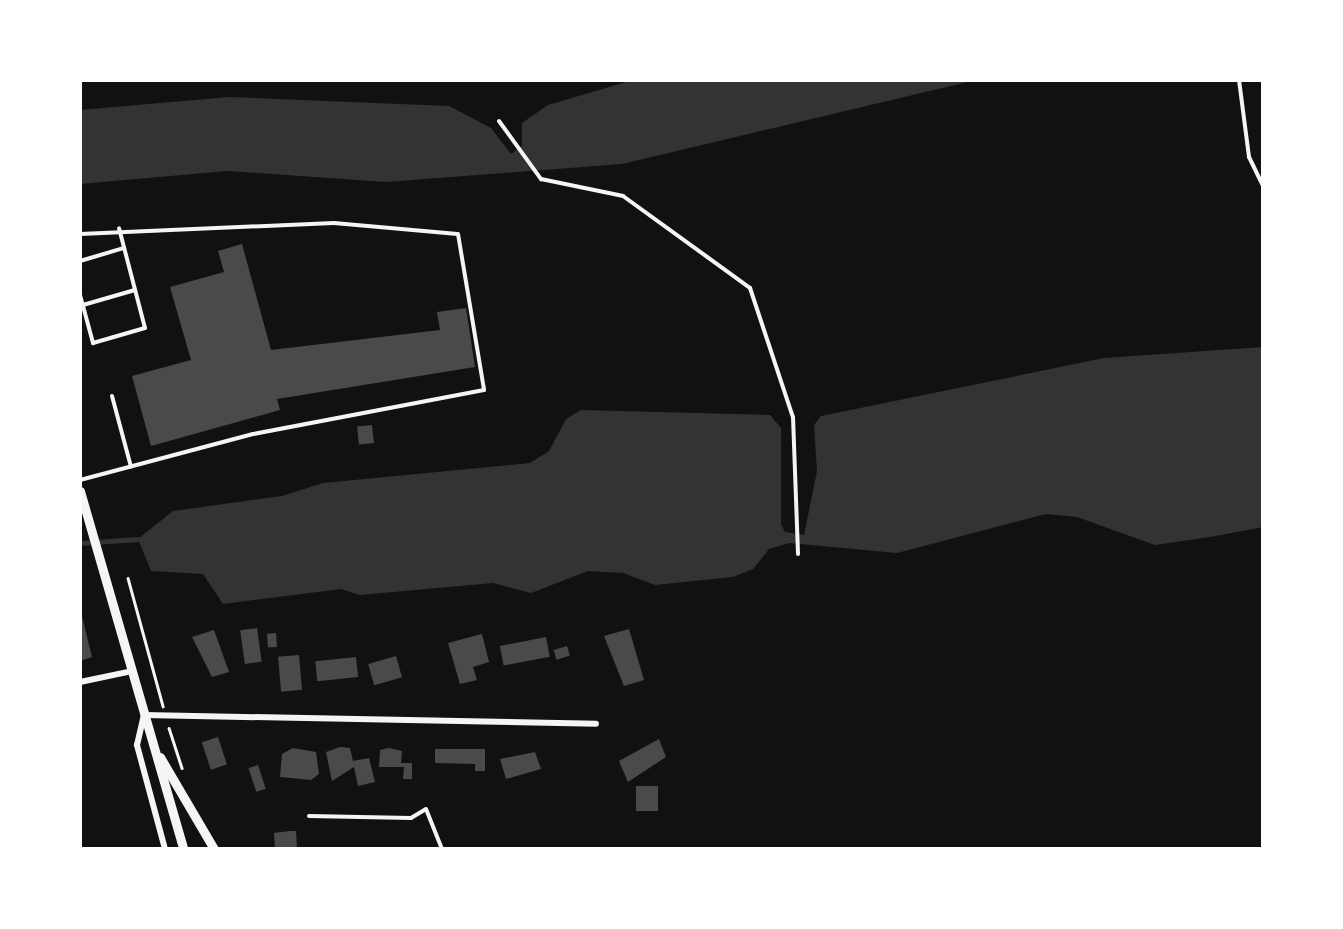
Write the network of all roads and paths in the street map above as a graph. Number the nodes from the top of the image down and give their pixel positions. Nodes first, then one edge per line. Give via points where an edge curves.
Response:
1 (1238, 80) edge
2 (500, 121) dead end
3 (1263, 186) edge
4 (119, 228) junction
5 (80, 234) edge
6 (124, 248) junction
7 (80, 261) edge
8 (135, 290) junction
9 (80, 295) edge
10 (83, 305) junction
11 (112, 396) dead end
12 (131, 466) junction
13 (80, 480) edge
14 (80, 491) edge
15 (798, 554) dead end
16 (132, 671) junction
17 (80, 682) edge
18 (144, 715) junction
19 (596, 724) dead end
20 (153, 746) junction
21 (309, 816) dead end
22 (164, 849) edge
23 (183, 849) edge
24 (214, 849) edge
25 (442, 849) edge

1 - 3 lane via 1249,156
2 - 15 lane via 537,175 623,196 750,288 793,417
4 - 5 lane
4 - 6 lane
4 - 12 lane via 334,222 458,234 484,390 253,434
6 - 7 lane
6 - 8 lane
8 - 10 lane
8 - 10 lane via 145,328 93,343
9 - 10 lane
11 - 12 lane
12 - 13 lane
14 - 16 main road
16 - 17 street
16 - 18 main road
18 - 19 street
18 - 20 main road
18 - 22 street via 137,745
20 - 23 main road
20 - 24 main road
21 - 25 lane via 411,818 426,808

